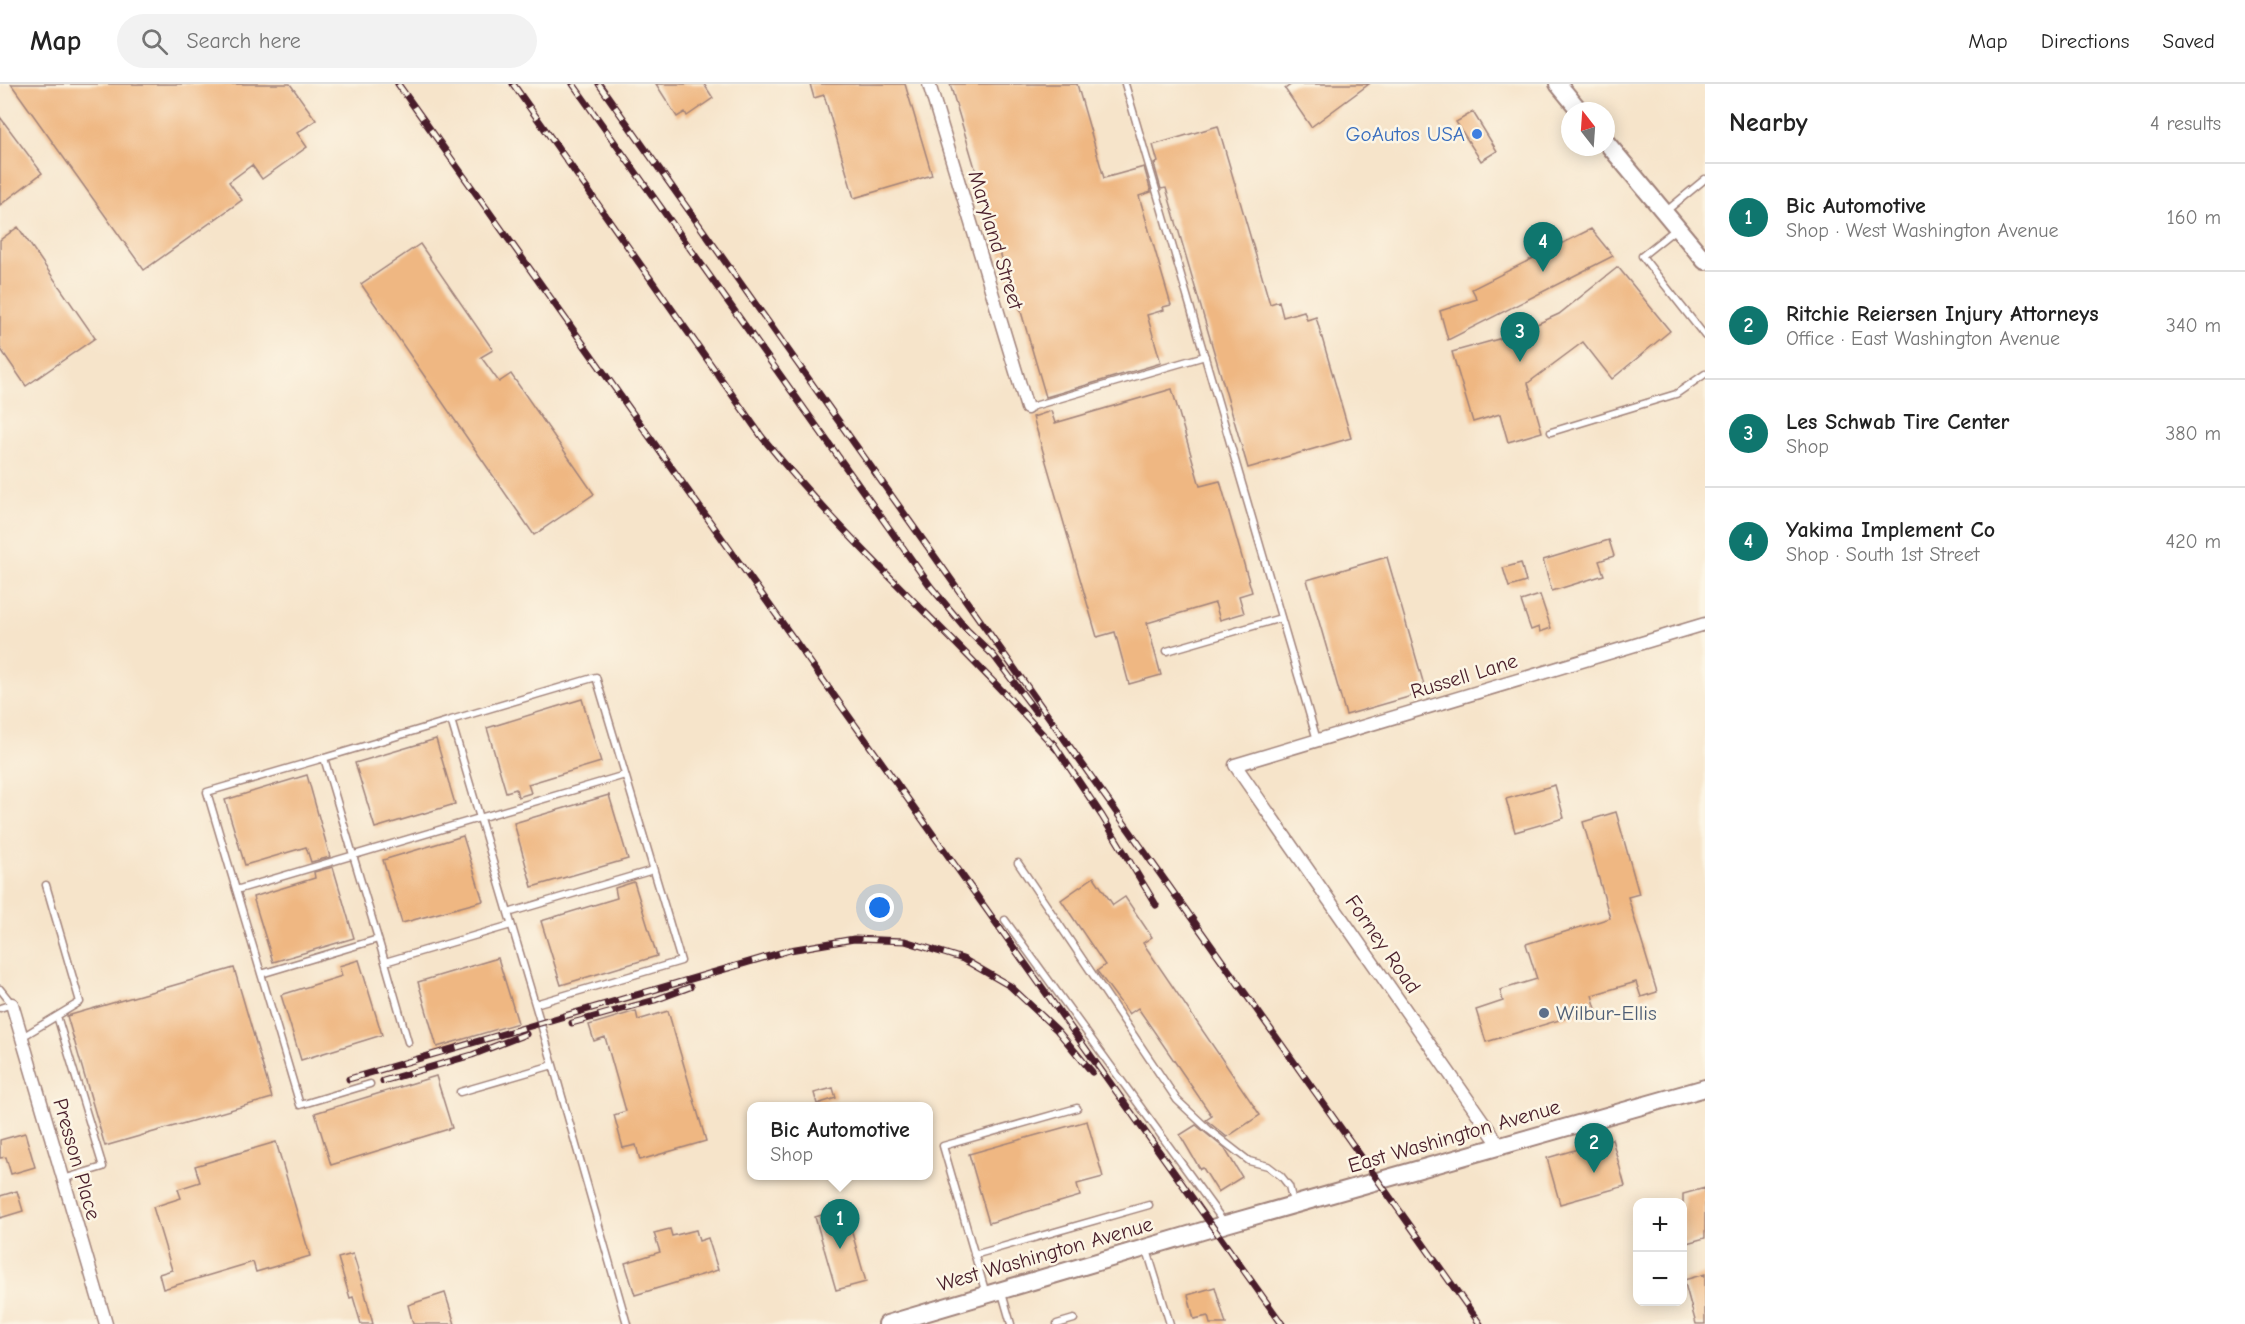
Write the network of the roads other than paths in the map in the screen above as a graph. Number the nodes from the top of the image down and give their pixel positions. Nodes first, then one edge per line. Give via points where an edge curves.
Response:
1 (929, 84) edge
2 (1125, 84) edge
3 (1558, 84) edge
4 (1573, 102) edge
5 (1615, 153) edge
6 (1705, 179) edge
7 (1665, 212) junction
8 (1678, 228) junction
9 (1705, 261) edge
10 (1705, 336) edge
11 (1205, 356) junction
12 (1705, 374) edge
13 (1027, 408) joint
14 (1551, 432) dead end
15 (1281, 618) junction
16 (1705, 624) edge
17 (1167, 651) dead end
18 (451, 720) junction
19 (1317, 740) junction
20 (324, 758) junction
21 (1234, 765) joint
22 (625, 775) junction
23 (480, 818) junction
24 (353, 855) junction
25 (1018, 862) dead end
26 (653, 870) junction
27 (46, 885) dead end
28 (236, 890) junction
29 (508, 914) junction
30 (1005, 920) dead end
31 (511, 924) junction
32 (378, 939) junction
33 (385, 962) junction
34 (261, 974) junction
35 (0, 989) edge
36 (535, 1004) junction
37 (6, 1006) edge
38 (57, 1016) junction
39 (21, 1038) junction
40 (408, 1042) dead end
41 (553, 1065) junction
42 (370, 1084) dead end
43 (1705, 1088) edge
44 (460, 1092) dead end
45 (1077, 1108) dead end
46 (1500, 1146) junction
47 (63, 1179) junction
48 (1149, 1205) dead end
49 (1294, 1205) junction
50 (1220, 1226) junction
51 (1146, 1248) junction
52 (974, 1255) junction
53 (993, 1293) junction
54 (1074, 1319) dead end
55 (906, 1321) edge
56 (106, 1324) edge
57 (627, 1324) edge
58 (887, 1324) edge
59 (1011, 1324) edge
60 (1057, 1324) edge
61 (1170, 1324) edge

1 - 13 street, Maryland Street
2 - 11 lane
3 - 4 main road
5 - 7 main road
6 - 7 lane
7 - 8 main road
8 - 9 main road
8 - 10 lane via 1642,256
11 - 13 lane
11 - 15 lane
12 - 14 lane via 1676,394
15 - 17 lane
15 - 19 lane
16 - 19 street, Russell Lane
18 - 20 lane
18 - 22 lane via 596,677
18 - 23 lane
19 - 21 street, Russell Lane
20 - 24 lane
20 - 28 lane via 207,792
21 - 46 street, Forney Road
22 - 23 lane
22 - 26 lane
23 - 24 lane
23 - 29 lane
24 - 28 lane
24 - 32 lane
25 - 49 lane via 1178,1100 1249,1161 1268,1166 1281,1176 1289,1186
26 - 29 lane
26 - 36 lane via 681,961
27 - 38 lane via 80,1002
28 - 34 lane
29 - 31 lane
30 - 50 lane
31 - 33 lane
31 - 36 lane
32 - 33 lane
32 - 34 lane
33 - 40 lane
34 - 42 lane via 300,1105
35 - 37 lane
36 - 41 lane
37 - 39 street, Presson Place
38 - 39 lane
38 - 47 lane via 103,1167
39 - 47 street, Presson Place
41 - 44 lane
41 - 57 lane
43 - 46 main road, East Washington Avenue
45 - 52 lane via 943,1146
46 - 49 main road, East Washington Avenue
47 - 56 street, Presson Place
48 - 52 lane
49 - 50 main road, East Washington Avenue
50 - 51 main road, West Washington Avenue
51 - 53 main road, West Washington Avenue
51 - 61 lane
52 - 53 lane
53 - 55 main road, West Washington Avenue
53 - 59 lane
54 - 60 lane
55 - 58 main road, West Washington Avenue

